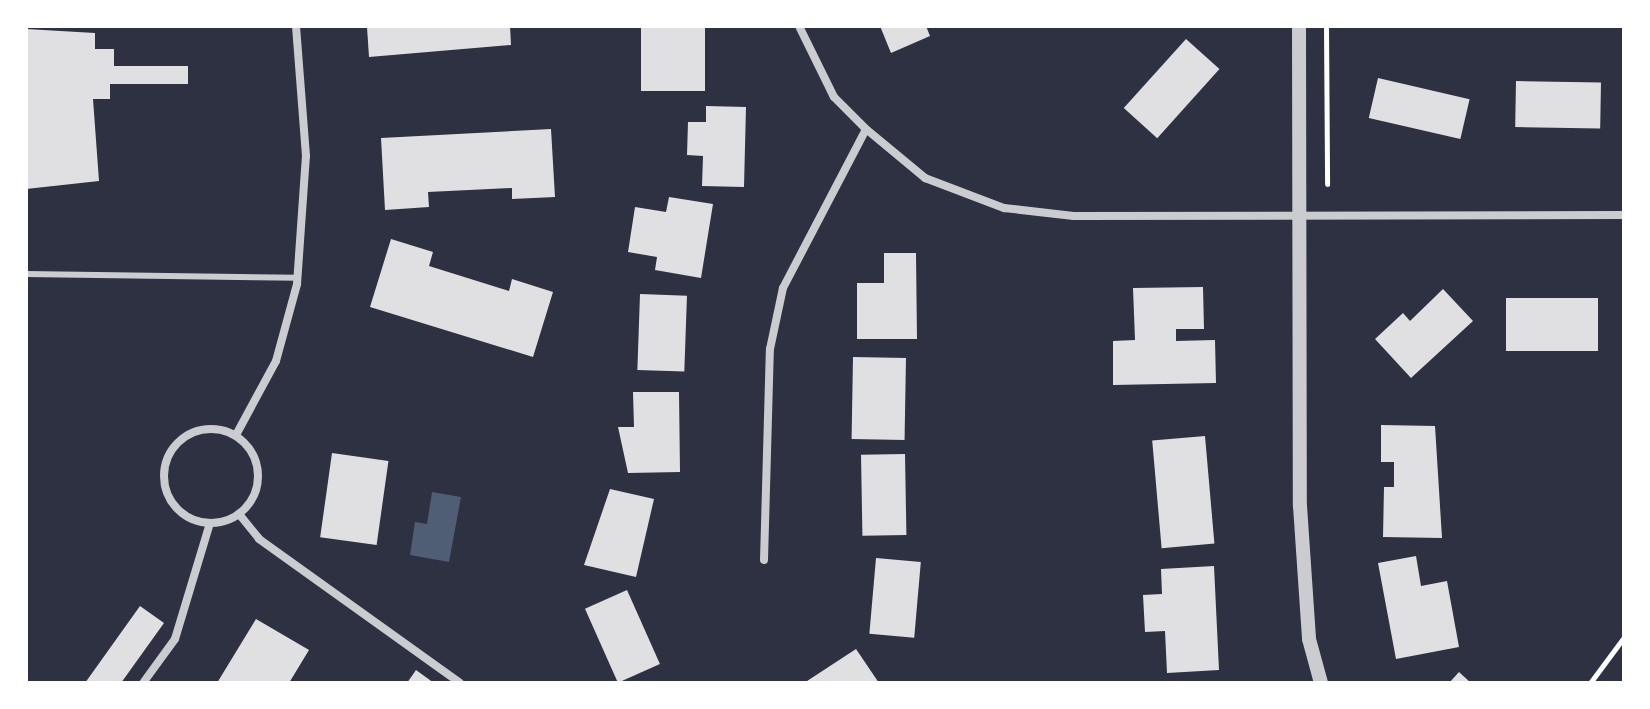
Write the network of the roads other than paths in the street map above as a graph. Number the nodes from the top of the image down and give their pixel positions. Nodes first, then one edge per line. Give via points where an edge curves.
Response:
1 (296, 26) edge
2 (799, 26) edge
3 (1299, 26) edge
4 (866, 129) junction
5 (1299, 215) junction
6 (1624, 215) edge
7 (26, 274) edge
8 (298, 278) junction
9 (236, 435) junction
10 (239, 514) junction
11 (210, 523) junction
12 (764, 560) dead end
13 (143, 683) edge
14 (460, 683) edge
15 (1321, 683) edge

1 - 8 street via 306,156
2 - 4 street via 834,97
3 - 5 street
4 - 5 street via 925,178 1004,208 1074,216
4 - 12 street via 783,288 770,349
5 - 6 street
5 - 15 street via 1303,584
7 - 8 lane
8 - 9 street via 276,361
9 - 10 street via 258,474
9 - 11 street via 191,433 163,468 179,512
10 - 11 street
10 - 14 street via 259,539
11 - 13 street via 175,639

